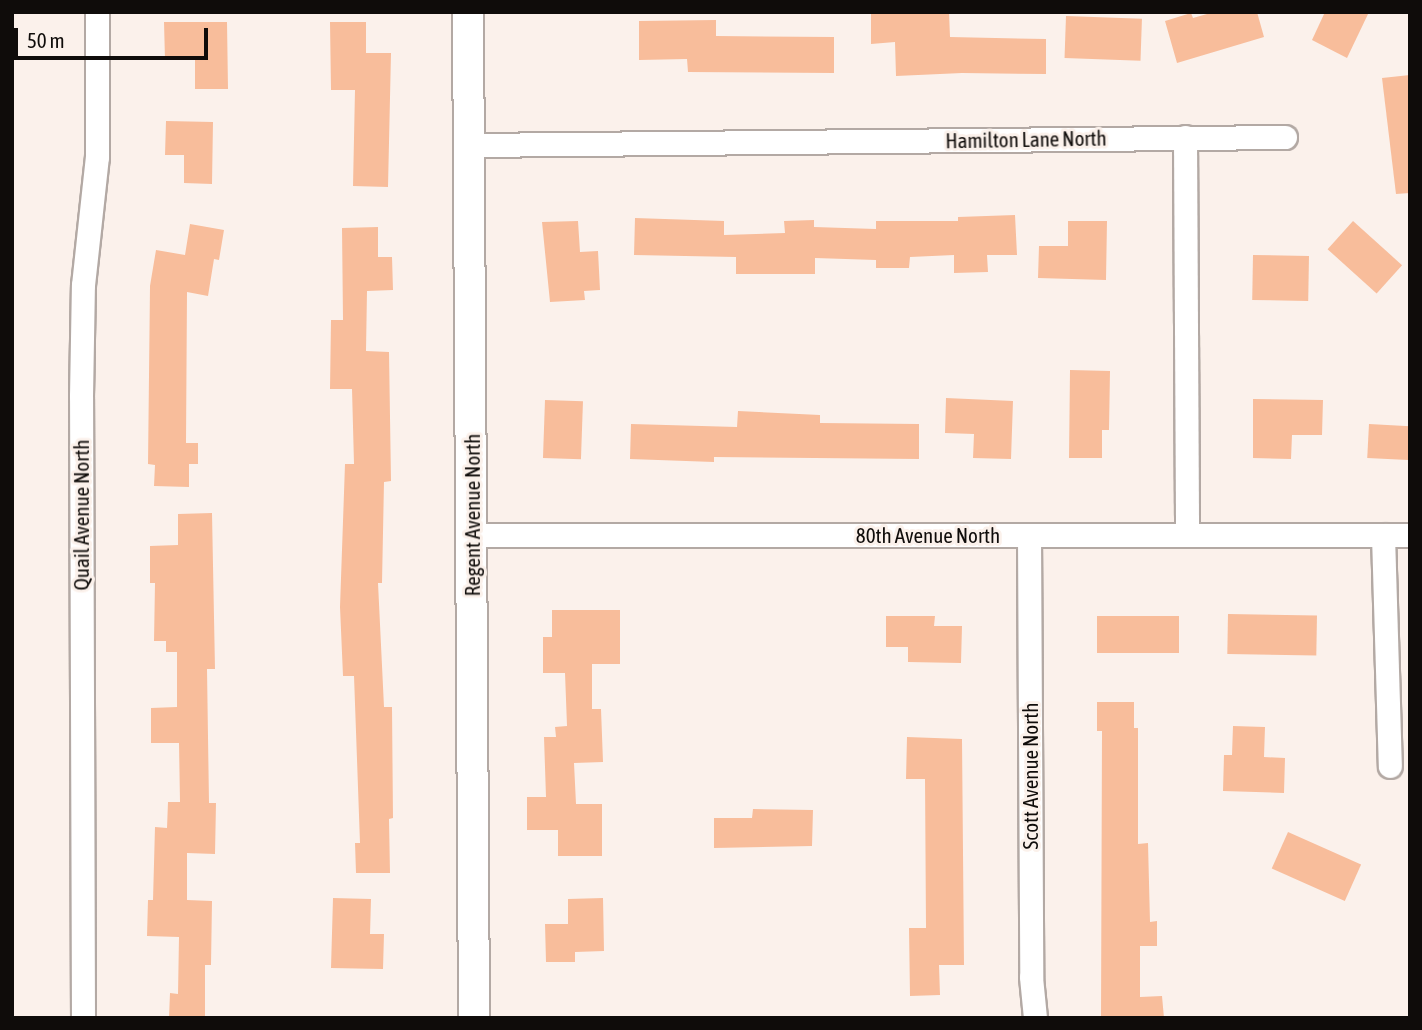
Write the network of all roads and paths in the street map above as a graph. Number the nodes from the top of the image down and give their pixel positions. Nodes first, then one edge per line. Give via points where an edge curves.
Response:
1 (97, 12) edge
2 (468, 12) edge
3 (1185, 137) junction
4 (1285, 137) dead end
5 (470, 145) junction
6 (472, 535) junction
7 (1029, 535) junction
8 (1187, 535) junction
9 (1383, 535) junction
10 (1410, 535) edge
11 (1390, 766) dead end
12 (83, 1018) edge
13 (474, 1018) edge
14 (1035, 1018) edge

1 - 12 street, Quail Avenue North via 97,157 83,285 81,370
2 - 5 street, Regent Avenue North
3 - 4 street, Hamilton Lane North
3 - 5 street, Hamilton Lane North
3 - 8 street
5 - 6 street, Regent Avenue North
6 - 7 street, 80th Avenue North
6 - 13 street, Regent Avenue North
7 - 8 street, 80th Avenue North
7 - 14 street, Scott Avenue North
8 - 9 street, 80th Avenue North
9 - 10 street, 80th Avenue North
9 - 11 street

